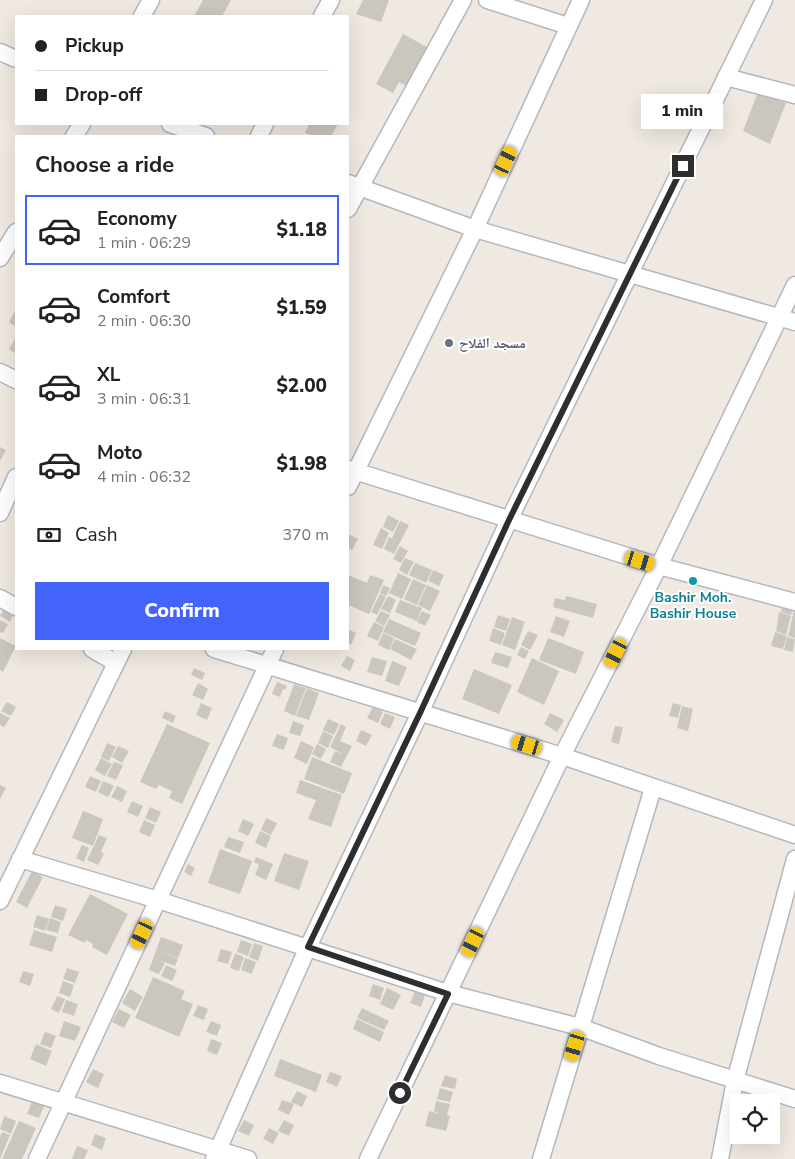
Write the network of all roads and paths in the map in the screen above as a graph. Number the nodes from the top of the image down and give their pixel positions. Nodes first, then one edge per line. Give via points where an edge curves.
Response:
1 (151, 0) edge
2 (331, 0) edge
3 (463, 0) edge
4 (487, 0) edge
5 (581, 0) edge
6 (764, 0) edge
7 (143, 15) edge
8 (323, 15) edge
9 (568, 26) junction
10 (0, 52) edge
11 (15, 59) edge
12 (726, 77) junction
13 (795, 95) edge
14 (176, 130) edge
15 (201, 135) edge
16 (353, 185) edge
17 (349, 204) edge
18 (475, 228) junction
19 (15, 234) edge
20 (0, 258) edge
21 (632, 273) junction
22 (795, 285) edge
23 (788, 320) edge
24 (0, 372) edge
25 (15, 380) edge
26 (351, 470) edge
27 (15, 479) edge
28 (0, 513) edge
29 (509, 520) junction
30 (659, 566) junction
31 (0, 598) edge
32 (795, 602) edge
33 (15, 606) edge
34 (96, 650) edge
35 (217, 650) edge
36 (275, 650) edge
37 (120, 656) edge
38 (267, 667) junction
39 (420, 713) junction
40 (562, 756) junction
41 (653, 788) junction
42 (795, 835) edge
43 (20, 859) junction
44 (795, 859) edge
45 (158, 900) junction
46 (0, 901) edge
47 (308, 947) junction
48 (448, 994) junction
49 (580, 1027) junction
50 (735, 1081) junction
51 (0, 1083) edge
52 (795, 1099) edge
53 (61, 1103) junction
54 (216, 1154) edge
55 (37, 1159) edge
56 (248, 1159) edge
57 (368, 1159) edge
58 (540, 1159) edge
59 (720, 1159) edge

1 - 7 street
2 - 8 street
3 - 16 street
4 - 9 street
5 - 9 street
6 - 12 street
9 - 18 street
10 - 11 street
12 - 13 street
12 - 21 street
14 - 15 street
16 - 17 street
16 - 18 street
18 - 21 street
18 - 26 street
19 - 20 street
21 - 23 street
21 - 29 street
22 - 23 street
23 - 30 street
24 - 25 street
26 - 29 street
27 - 28 street
29 - 30 street
29 - 39 street
30 - 32 street
30 - 40 street
31 - 33 street
34 - 37 street
35 - 38 street
36 - 38 street
37 - 43 street
38 - 39 street
38 - 45 street
39 - 40 street
39 - 47 street
40 - 41 street
40 - 48 street
41 - 42 street
41 - 49 street
43 - 45 street
43 - 46 street
44 - 50 street
45 - 47 street
45 - 53 street
47 - 48 street
47 - 54 street
48 - 49 street
48 - 57 street
49 - 50 street
49 - 58 street
50 - 52 street
50 - 59 street
51 - 53 street
53 - 54 street
53 - 55 street
54 - 56 street

